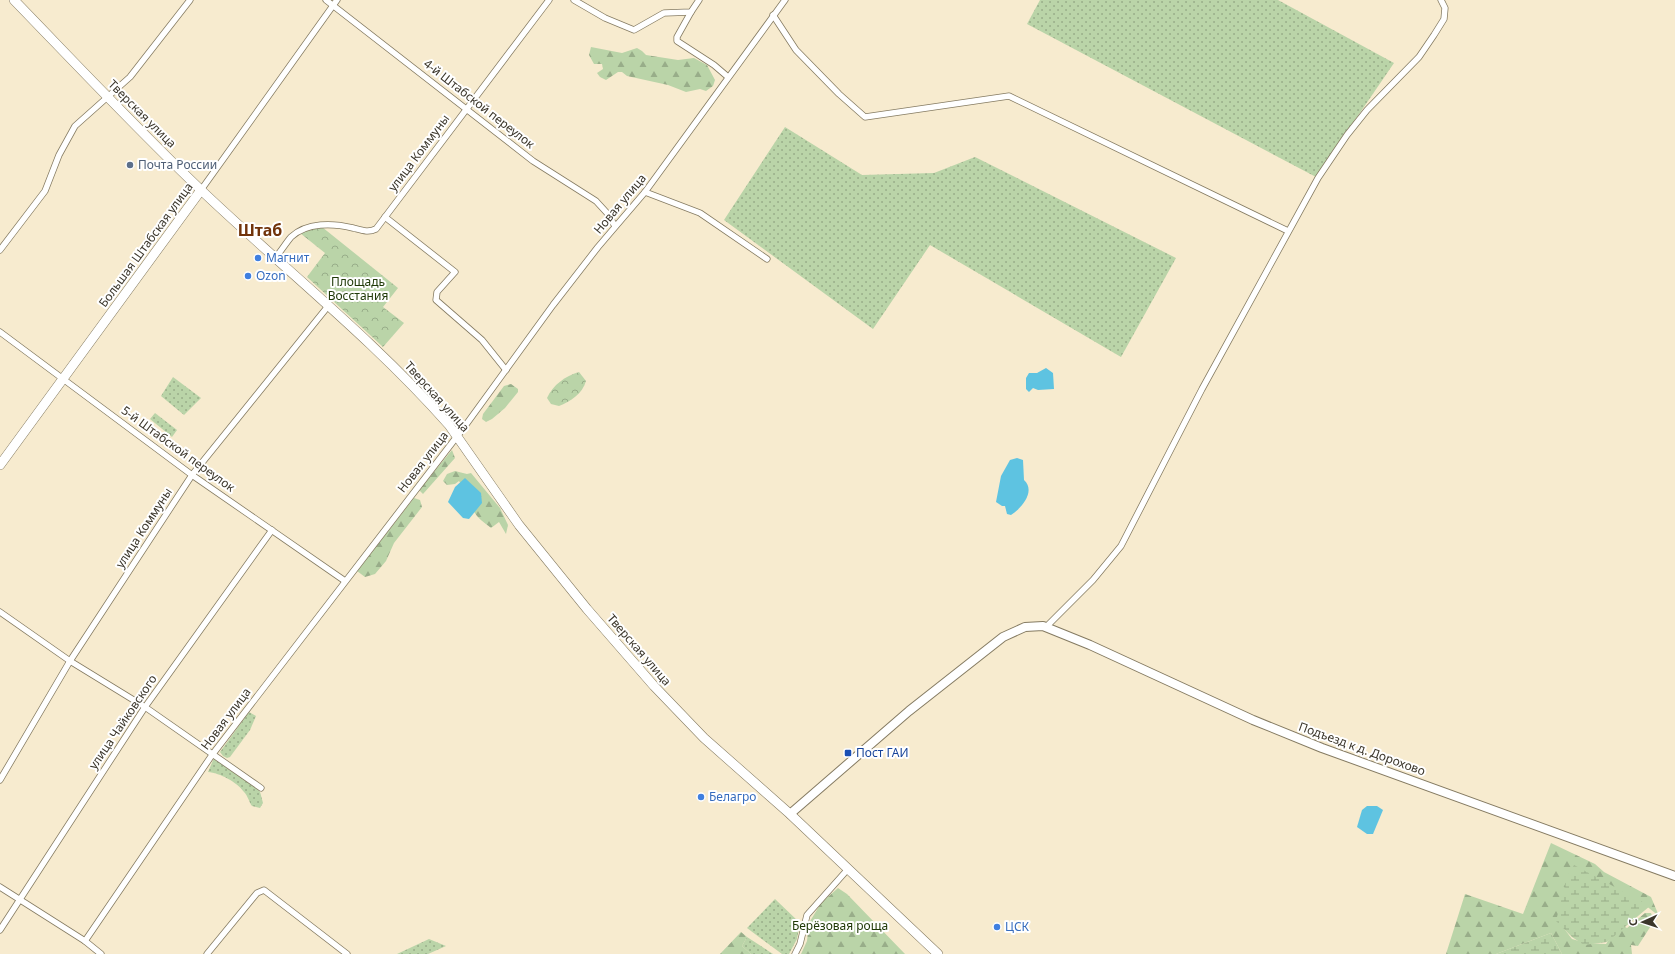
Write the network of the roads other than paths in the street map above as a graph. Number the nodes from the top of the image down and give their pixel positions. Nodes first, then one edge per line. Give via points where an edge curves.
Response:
1 (14, 0) edge
2 (190, 0) edge
3 (326, 0) edge
4 (337, 0) edge
5 (549, 0) edge
6 (574, 0) edge
7 (699, 0) edge
8 (784, 0) edge
9 (1441, 0) edge
10 (333, 6) junction
11 (690, 12) junction
12 (773, 15) junction
13 (728, 77) junction
14 (108, 97) junction
15 (466, 108) junction
16 (201, 190) junction
17 (645, 192) junction
18 (385, 217) junction
19 (615, 226) junction
20 (1288, 231) junction
21 (0, 250) edge
22 (276, 257) junction
23 (767, 259) dead end
24 (329, 305) junction
25 (0, 332) edge
26 (506, 370) junction
27 (64, 378) junction
28 (457, 436) junction
29 (0, 465) edge
30 (192, 475) junction
31 (272, 530) junction
32 (345, 581) junction
33 (0, 612) edge
34 (1047, 626) junction
35 (70, 661) junction
36 (145, 707) junction
37 (212, 755) junction
38 (0, 780) edge
39 (261, 788) dead end
40 (790, 814) junction
41 (848, 869) junction
42 (1675, 876) edge
43 (0, 887) edge
44 (19, 900) junction
45 (0, 930) edge
46 (85, 941) junction
47 (101, 954) edge
48 (207, 954) edge
49 (347, 954) edge
50 (795, 954) edge
51 (938, 954) edge

1 - 14 main road, Тверская улица
2 - 14 street via 130,77
3 - 10 street, 4-й Штабской переулок
4 - 10 street, Большая Штабская улица
5 - 15 street, улица Коммуны
6 - 11 street via 605,18 634,30 664,13
7 - 11 street
8 - 12 street, Новая улица
9 - 20 street via 1445,8 1444,19 1434,35 1419,57 1367,110 1347,135 1318,178
10 - 15 street, 4-й Штабской переулок
10 - 16 street, Большая Штабская улица
11 - 13 street via 677,41 714,64
12 - 13 street, Новая улица
12 - 20 street via 796,50 865,117 1009,96
13 - 17 street, Новая улица
14 - 16 main road, Тверская улица
14 - 21 street via 75,126 59,155 45,191
15 - 18 street, улица Коммуны
15 - 19 street, 4-й Штабской переулок via 534,161 596,201
16 - 22 main road, Тверская улица
16 - 27 main road, Большая Штабская улица
17 - 19 street, Новая улица
17 - 23 street via 700,213
18 - 22 street, улица Коммуны via 372,231 331,224 300,230
18 - 26 street via 454,272 437,292 436,300 482,340
19 - 26 street, Новая улица
20 - 34 street via 1120,546 1093,580
22 - 24 main road, Тверская улица
24 - 28 main road, Тверская улица via 437,411
24 - 30 street, улица Коммуны
25 - 27 street, 5-й Штабской переулок
26 - 28 street, Новая улица
27 - 29 main road, Большая Штабская улица
27 - 30 street, 5-й Штабской переулок
28 - 32 street, Новая улица
28 - 40 main road, Тверская улица via 524,531 641,673 704,738
30 - 31 street, 5-й Штабской переулок
30 - 35 street, улица Коммуны
31 - 32 street, 5-й Штабской переулок
31 - 36 street, улица Чайковского
32 - 37 street, Новая улица
33 - 35 street
34 - 40 street via 1025,627 1003,637 909,711
34 - 42 street, Подъезд к д. Дорохово via 1260,723 1322,748
35 - 36 street
35 - 38 street, улица Коммуны
36 - 37 street
36 - 44 street, улица Чайковского
37 - 39 street
37 - 46 street, Новая улица
40 - 41 main road, Тверская улица
41 - 50 street via 807,915
41 - 51 main road, Тверская улица
43 - 44 street
44 - 45 street, улица Чайковского
44 - 46 street
46 - 47 street
48 - 49 street via 257,893 264,890

